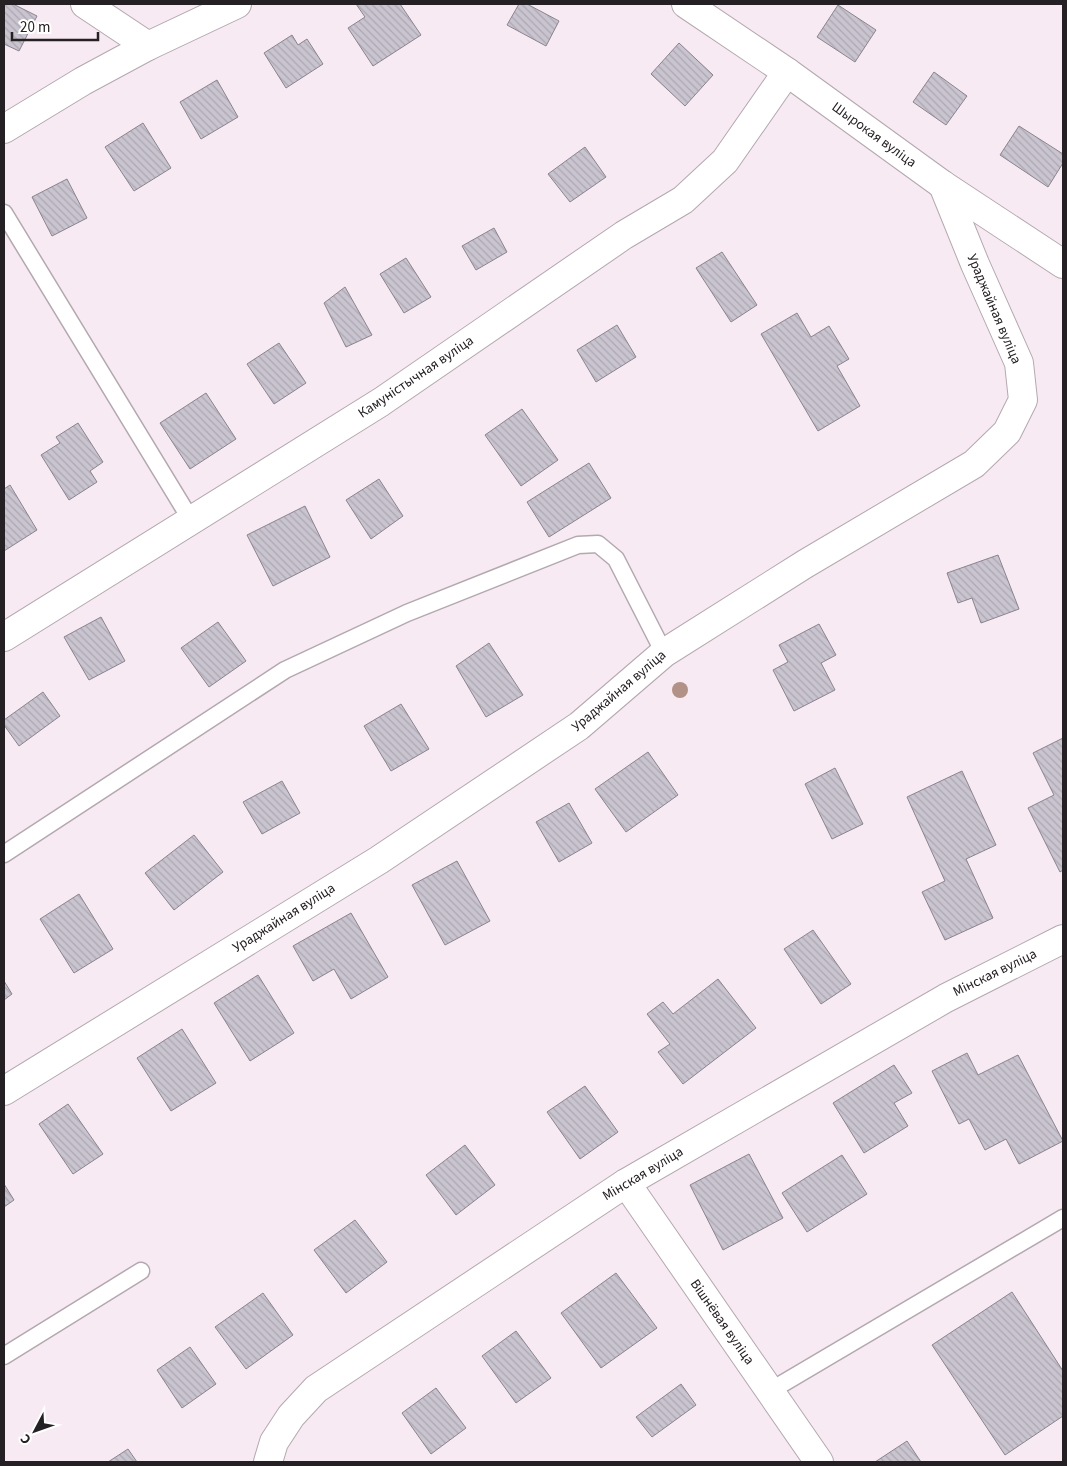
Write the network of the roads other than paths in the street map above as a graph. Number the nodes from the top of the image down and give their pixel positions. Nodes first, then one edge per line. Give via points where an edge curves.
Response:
1 (85, 4) edge
2 (237, 4) edge
3 (686, 4) edge
4 (148, 46) junction
5 (787, 72) junction
6 (4, 129) edge
7 (943, 185) junction
8 (4, 213) edge
9 (1063, 264) edge
10 (191, 520) junction
11 (4, 637) edge
12 (664, 653) junction
13 (4, 854) edge
14 (1063, 940) edge
15 (4, 1091) edge
16 (626, 1183) junction
17 (1063, 1218) edge
18 (141, 1272) dead end
19 (4, 1356) edge
20 (770, 1391) junction
21 (268, 1462) edge
22 (819, 1462) edge

1 - 4 street
2 - 4 street
3 - 5 street, Шырокая вуліца
4 - 6 street
5 - 7 street, Шырокая вуліца
5 - 10 street, Камуністычная вуліца via 724,161 683,200 624,235 381,402
7 - 9 street, Шырокая вуліца
7 - 12 street, Ураджайная вуліца via 1019,363 1023,400 1007,432 974,464
8 - 10 lane
10 - 11 street, Камуністычная вуліца
12 - 13 lane via 616,559 598,544 578,545 407,613 286,670
12 - 15 street, Ураджайная вуліца via 578,726 379,860
14 - 16 street, Мінская вуліца via 946,998
16 - 20 street, Вішнёвая вуліца
16 - 21 street, Мінская вуліца via 316,1389 291,1416 274,1442
17 - 20 lane
18 - 19 lane
20 - 22 street, Вішнёвая вуліца

